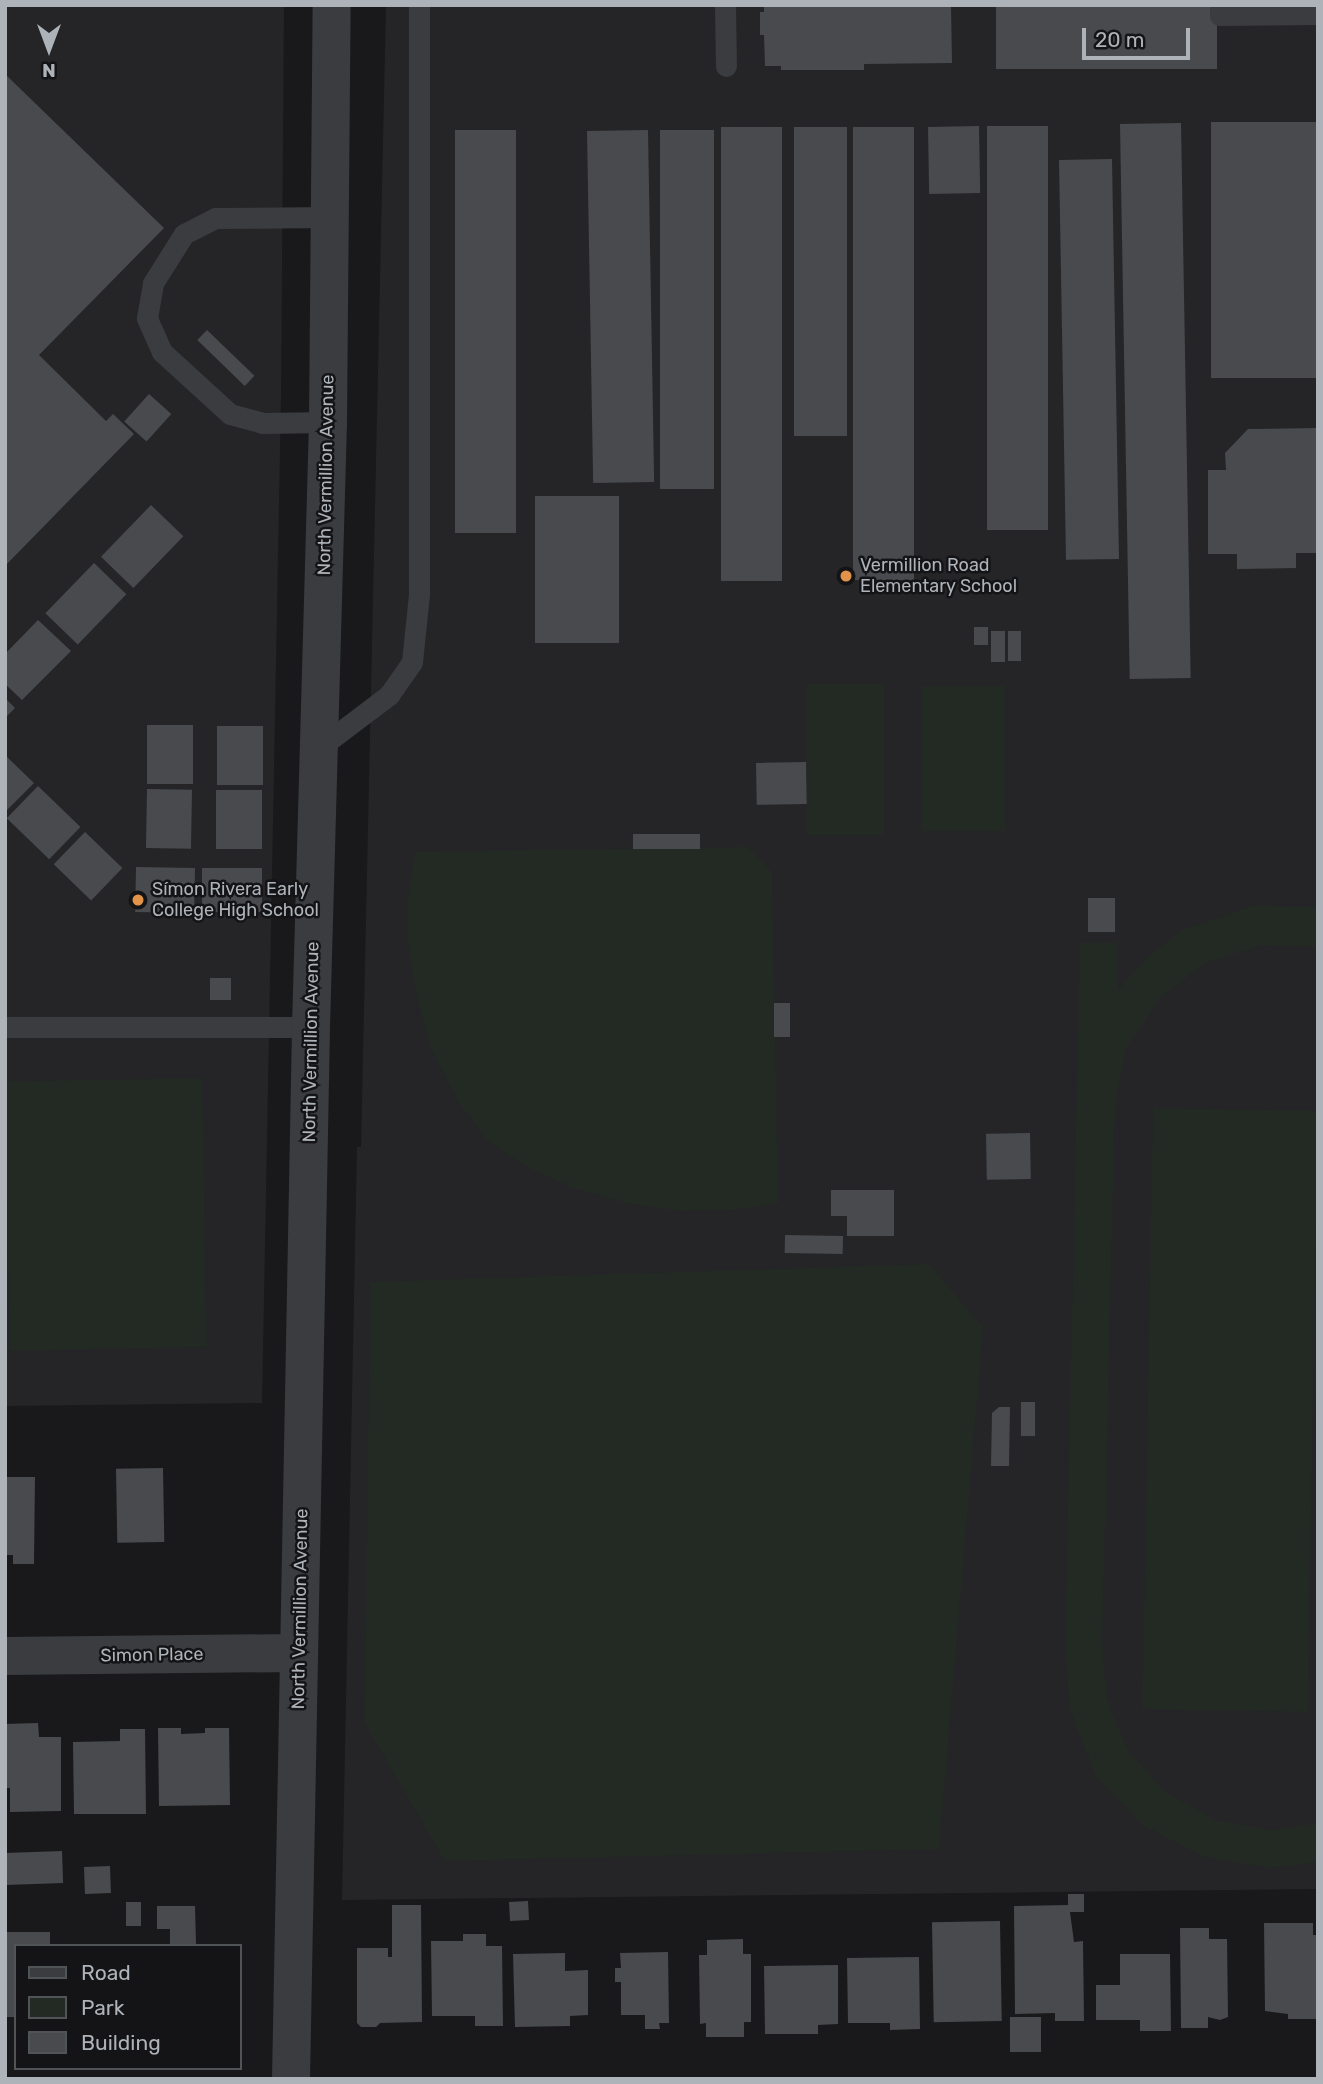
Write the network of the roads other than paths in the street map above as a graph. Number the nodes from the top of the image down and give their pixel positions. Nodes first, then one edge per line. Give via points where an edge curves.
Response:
1 (332, 5) edge
2 (419, 5) edge
3 (725, 5) edge
4 (1220, 5) edge
5 (1318, 14) edge
6 (726, 66) dead end
7 (332, 217) junction
8 (328, 422) junction
9 (319, 748) junction
10 (5, 1027) edge
11 (311, 1027) junction
12 (299, 1653) junction
13 (5, 1656) edge
14 (291, 2079) edge

1 - 7 street, North Vermillion Avenue
2 - 9 lane via 419,594 412,662 389,695
3 - 6 lane
4 - 5 lane via 1220,15
7 - 8 street, North Vermillion Avenue
7 - 8 lane via 216,218 184,234 153,283 147,318 162,352 230,414 263,423
8 - 9 street, North Vermillion Avenue
9 - 11 street, North Vermillion Avenue
10 - 11 lane
11 - 12 street, North Vermillion Avenue
12 - 13 street, Simon Place
12 - 14 street, North Vermillion Avenue

